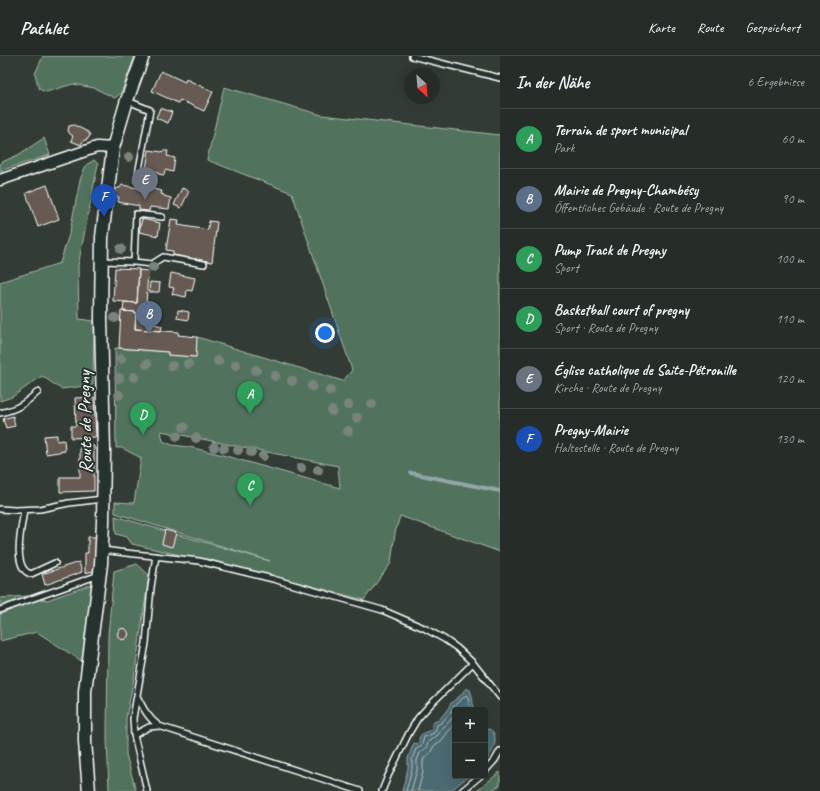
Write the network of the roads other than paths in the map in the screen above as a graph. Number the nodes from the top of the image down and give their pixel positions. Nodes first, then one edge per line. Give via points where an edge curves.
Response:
1 (143, 56) edge
2 (412, 56) edge
3 (500, 78) edge
4 (127, 100) junction
5 (113, 148) junction
6 (0, 180) edge
7 (137, 180) dead end
8 (162, 217) dead end
9 (101, 261) junction
10 (134, 262) junction
11 (204, 264) dead end
12 (38, 392) dead end
13 (0, 413) edge
14 (103, 499) junction
15 (0, 509) edge
16 (24, 510) junction
17 (102, 550) junction
18 (156, 556) junction
19 (55, 563) dead end
20 (100, 574) junction
21 (0, 610) edge
22 (473, 663) junction
23 (137, 696) junction
24 (500, 697) edge
25 (159, 726) junction
26 (134, 735) junction
27 (500, 751) edge
28 (488, 768) edge
29 (476, 779) edge
30 (89, 791) edge
31 (147, 791) edge
32 (360, 791) edge
33 (382, 791) edge
34 (462, 791) edge

1 - 4 street, Route de Pregny
2 - 3 lane
4 - 5 street, Route de Pregny
4 - 7 lane via 150,110
5 - 6 street via 97,147
5 - 9 street, Route de Pregny
8 - 10 lane via 136,214
9 - 10 lane
9 - 14 street, Route de Pregny
10 - 11 lane via 152,264 163,257
12 - 13 lane via 21,406
14 - 16 lane
14 - 17 street, Route de Pregny
15 - 16 lane
16 - 19 lane via 19,542 22,566 31,574
17 - 18 lane
17 - 20 street, Route de Pregny
18 - 22 lane via 199,561 382,610 444,639
18 - 23 lane
20 - 21 lane
20 - 30 street, Route de Pregny via 85,692 85,742
22 - 24 lane
22 - 33 lane via 418,718
23 - 25 lane via 146,713
23 - 26 lane via 133,718
25 - 26 lane via 148,727
25 - 32 lane
26 - 31 lane
27 - 28 lane
29 - 34 lane

